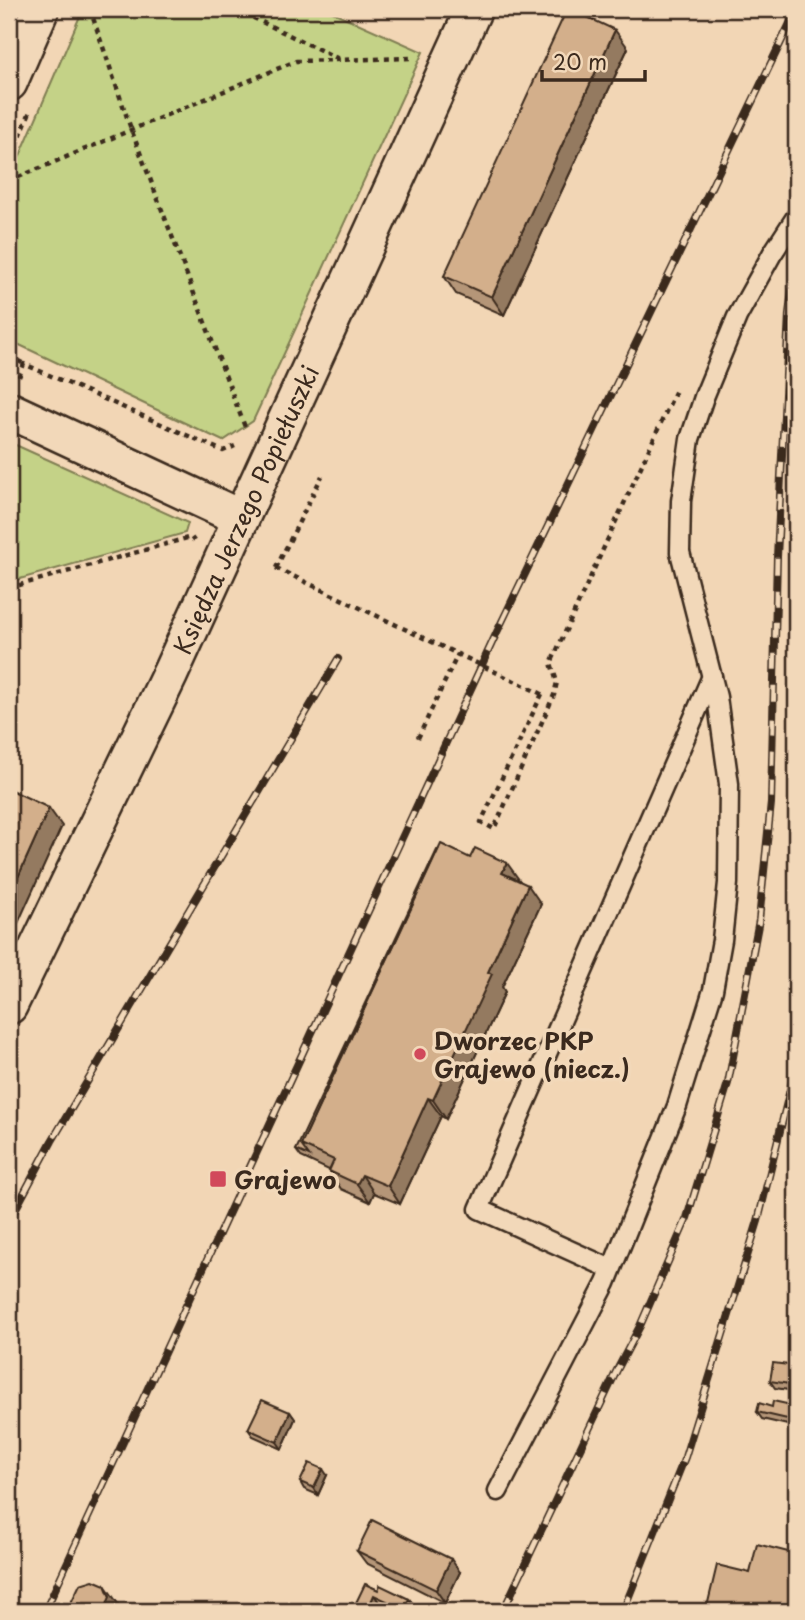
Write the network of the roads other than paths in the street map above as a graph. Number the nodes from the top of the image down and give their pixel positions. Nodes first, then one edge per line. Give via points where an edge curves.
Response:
1 (41, 9) edge
2 (474, 9) edge
3 (9, 83) edge
4 (796, 217) edge
5 (11, 399) edge
6 (241, 518) junction
7 (712, 676) junction
8 (9, 1006) edge
9 (611, 1269) junction
10 (498, 1491) dead end

1 - 3 street
2 - 6 street, Księdza Jerzego Popiełuszki
4 - 7 lane via 737,317 690,439 681,500 680,552
5 - 6 street
6 - 8 street, Księdza Jerzego Popiełuszki
7 - 9 lane via 729,784 722,940 713,990 677,1106
7 - 9 lane via 479,1209
9 - 10 lane

